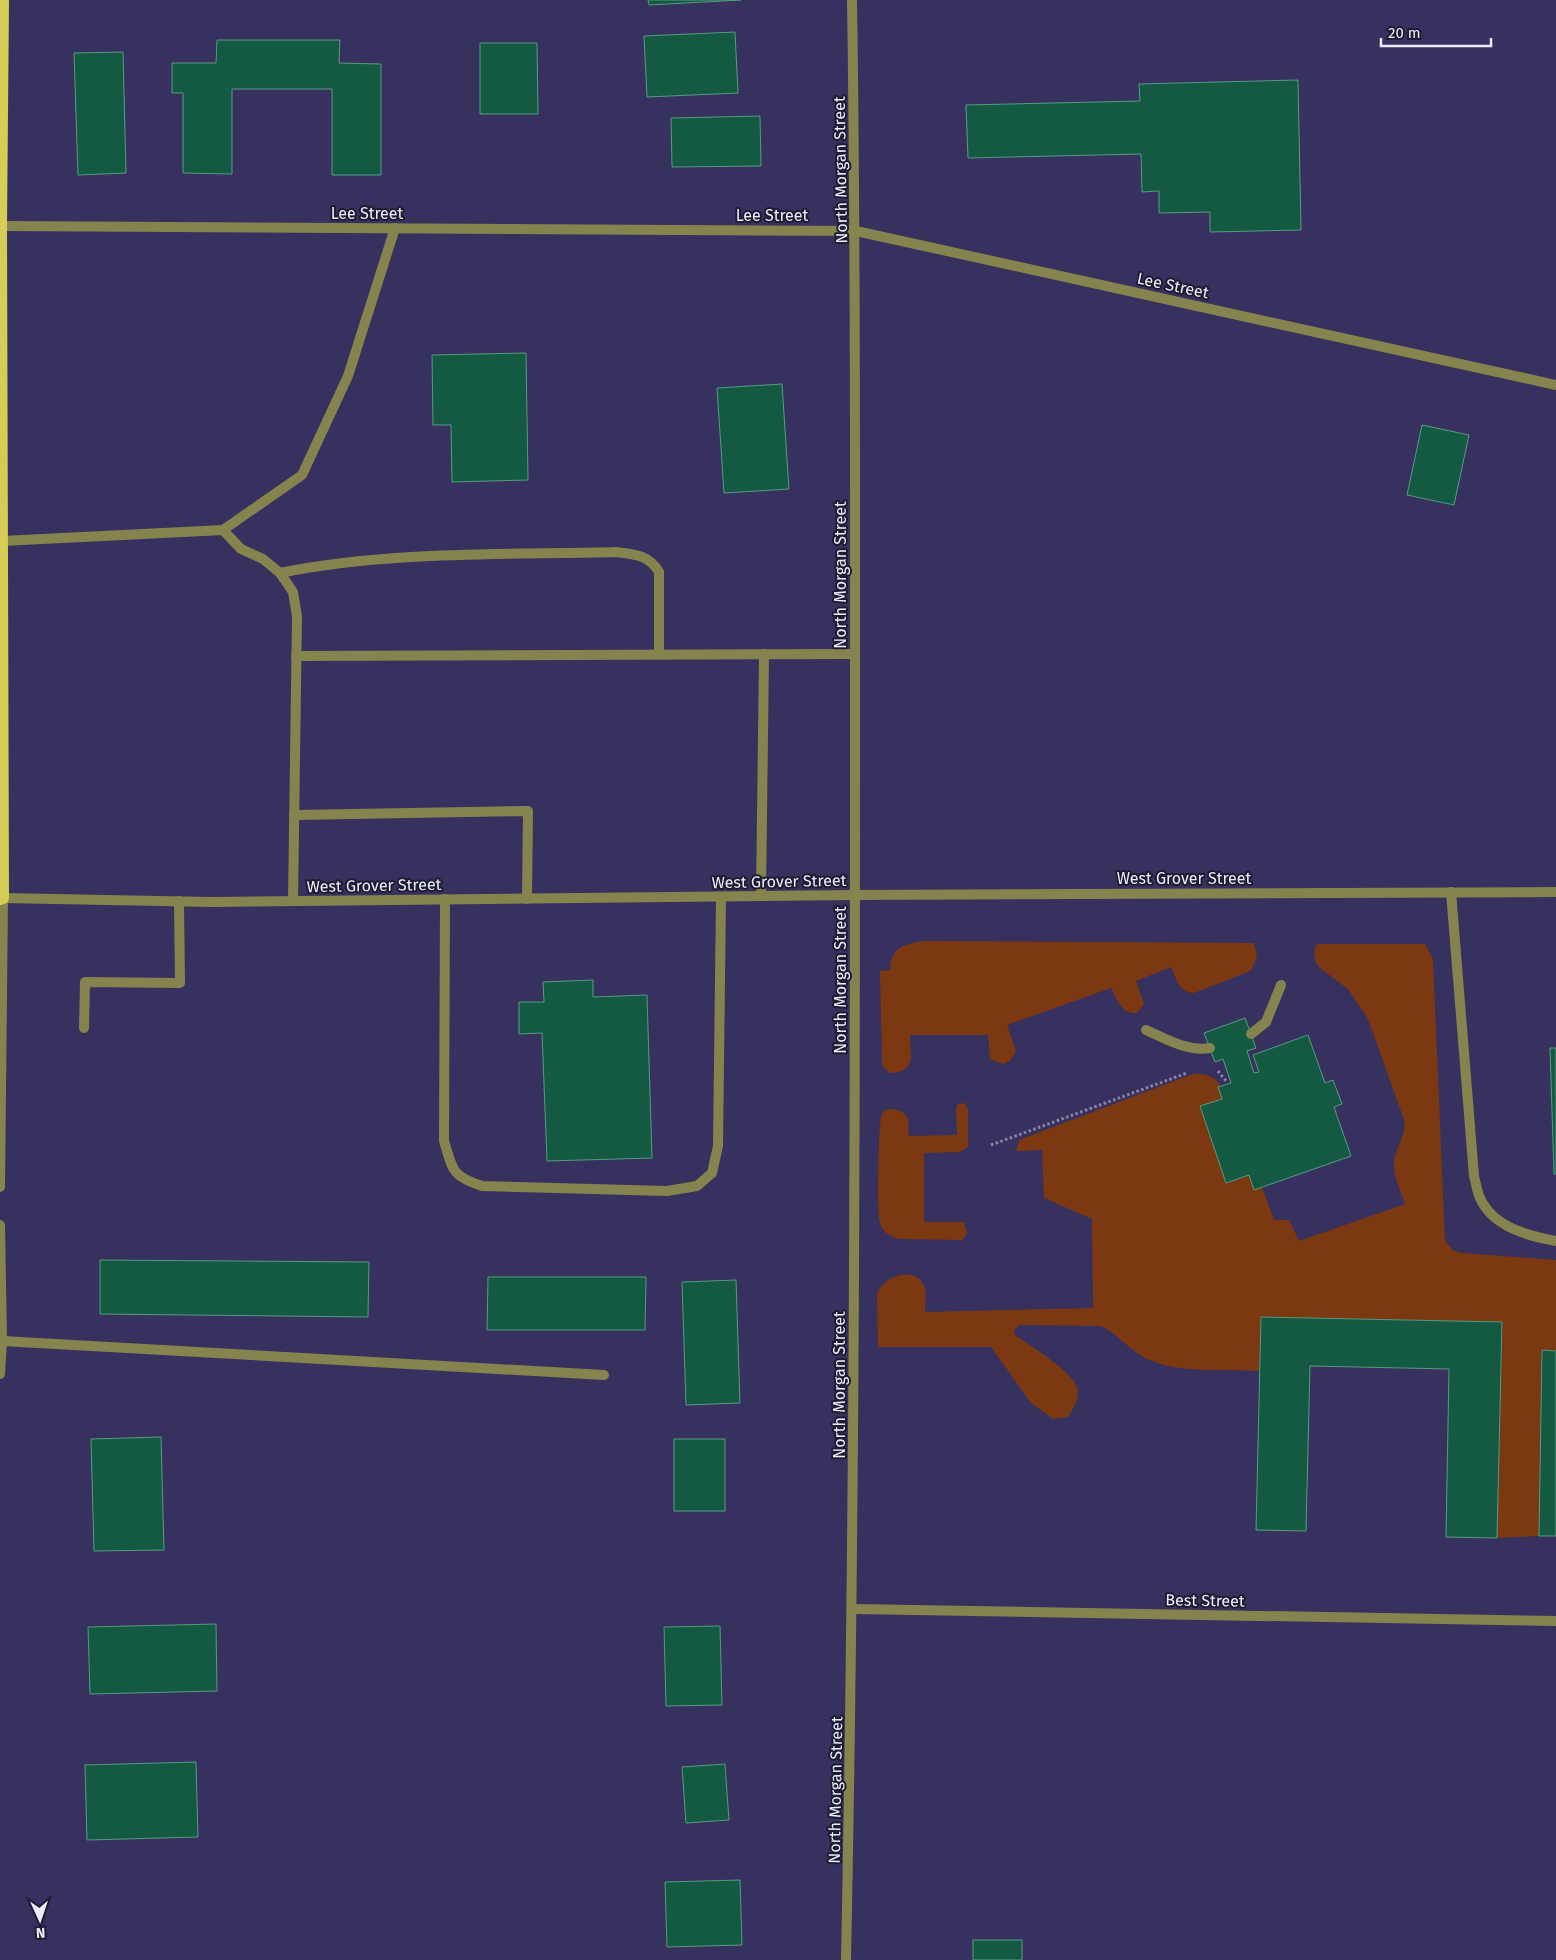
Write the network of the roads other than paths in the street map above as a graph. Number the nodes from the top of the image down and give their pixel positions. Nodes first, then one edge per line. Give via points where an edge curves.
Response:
1 (3, 0) edge
2 (852, 0) edge
3 (1, 226) edge
4 (394, 228) junction
5 (856, 231) junction
6 (1556, 385) edge
7 (1, 464) edge
8 (223, 530) junction
9 (2, 541) junction
10 (280, 573) junction
11 (659, 654) junction
12 (764, 654) junction
13 (855, 654) junction
14 (296, 656) junction
15 (294, 815) junction
16 (1451, 892) junction
17 (1556, 892) edge
18 (855, 895) junction
19 (721, 896) junction
20 (761, 896) junction
21 (1, 898) edge
22 (445, 899) junction
23 (527, 899) junction
24 (179, 901) junction
25 (293, 901) junction
26 (1281, 985) dead end
27 (84, 1028) dead end
28 (1146, 1030) dead end
29 (1251, 1034) dead end
30 (1210, 1048) dead end
31 (0, 1187) edge
32 (0, 1225) edge
33 (1556, 1241) edge
34 (2, 1341) junction
35 (0, 1374) edge
36 (604, 1375) dead end
37 (853, 1609) junction
38 (1556, 1621) edge
39 (846, 1960) edge

1 - 3 main road
2 - 5 street, North Morgan Street
3 - 4 street, Lee Street
3 - 7 main road
4 - 5 street, Lee Street
4 - 8 street via 348,376 302,475
5 - 6 street, Lee Street
5 - 13 street, North Morgan Street
7 - 9 main road
8 - 9 street
8 - 10 street via 241,549 263,559
9 - 21 main road
10 - 11 street via 432,556 635,554 654,564 659,572
10 - 14 street via 292,592 297,616
11 - 12 street
11 - 14 street
12 - 13 street
12 - 20 street
13 - 18 street, North Morgan Street
14 - 15 street
15 - 23 street via 528,811
15 - 25 street
16 - 17 street, West Grover Street
16 - 18 street, West Grover Street
16 - 33 street via 1474,1176 1480,1198 1487,1210 1519,1232
18 - 20 street, West Grover Street
18 - 37 street, North Morgan Street
19 - 20 street, West Grover Street
19 - 22 street via 718,1146 712,1174 697,1186 667,1191 482,1186 461,1179 452,1165 444,1140
19 - 23 street, West Grover Street
21 - 24 street, West Grover Street
21 - 31 street
22 - 23 street, West Grover Street
22 - 25 street, West Grover Street
24 - 25 street, West Grover Street
24 - 27 street via 180,984 85,982
26 - 29 street via 1266,1022
28 - 30 street via 1189,1048
32 - 34 street
34 - 35 street
34 - 36 street
37 - 38 street, Best Street
37 - 39 street, North Morgan Street

